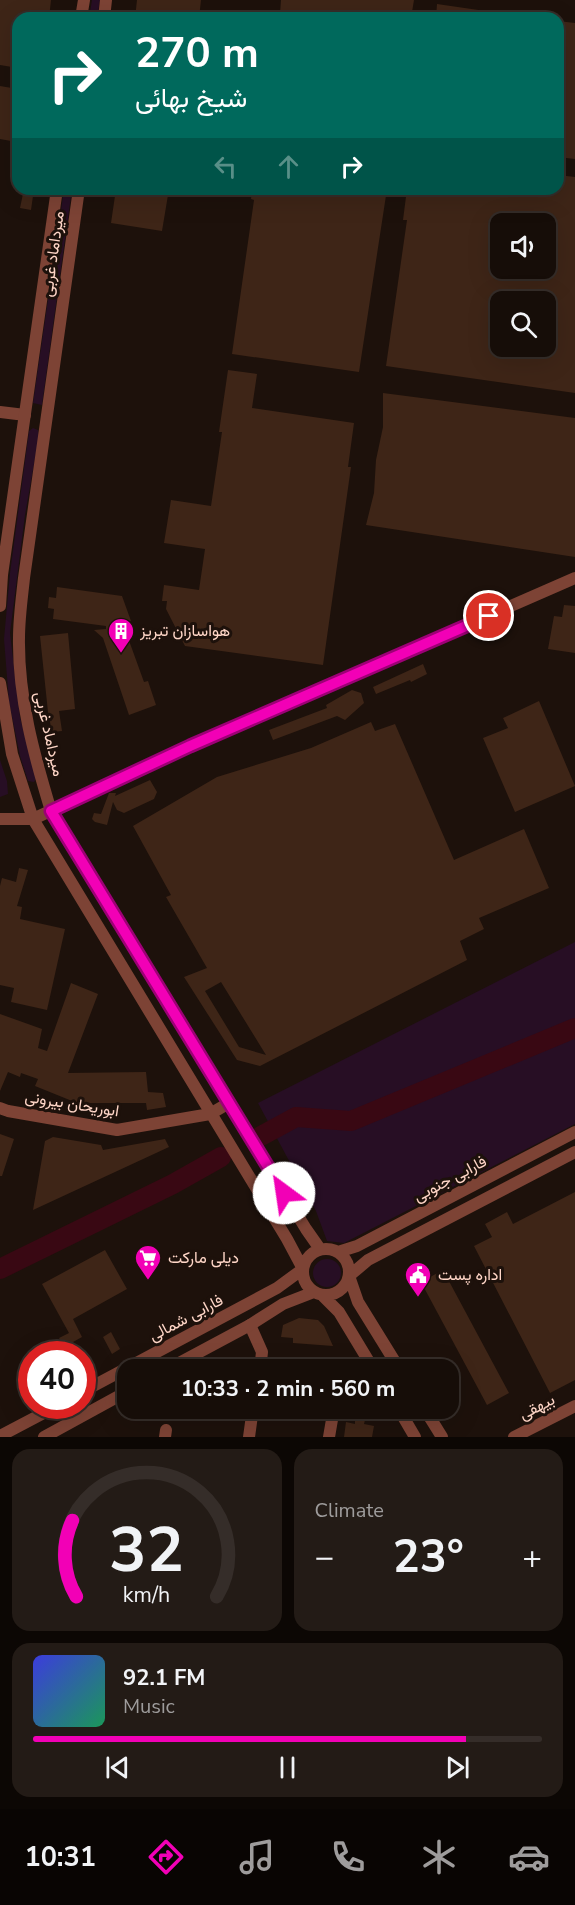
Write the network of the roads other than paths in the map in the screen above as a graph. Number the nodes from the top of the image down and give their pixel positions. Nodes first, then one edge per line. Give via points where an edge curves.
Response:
1 (56, 195) edge
2 (79, 195) edge
3 (0, 411) edge
4 (25, 415) junction
5 (575, 578) edge
6 (0, 606) edge
7 (0, 683) edge
8 (51, 811) junction
9 (0, 819) edge
10 (33, 819) junction
11 (229, 1103) junction
12 (0, 1108) edge
13 (210, 1114) junction
14 (575, 1132) edge
15 (575, 1152) edge
16 (320, 1249) junction
17 (338, 1252) junction
18 (303, 1269) junction
19 (350, 1276) junction
20 (319, 1294) junction
21 (250, 1325) junction
22 (187, 1359) edge
23 (261, 1359) edge
24 (367, 1359) edge
25 (393, 1359) edge
26 (96, 1385) edge
27 (117, 1397) edge
28 (575, 1406) edge
29 (32, 1419) edge
30 (251, 1419) edge
31 (332, 1419) edge
32 (404, 1419) edge
33 (431, 1419) edge
34 (0, 1436) edge
35 (44, 1437) edge
36 (249, 1437) edge
37 (329, 1437) edge
38 (415, 1437) edge
39 (442, 1437) edge
40 (514, 1437) edge

1 - 4 street, میرداماد غربی
2 - 8 street, میرداماد غربی via 24,578 19,638 21,690 32,749
3 - 4 street
4 - 6 street, میرداماد غربی
5 - 8 street
7 - 10 street via 12,754
8 - 10 street
8 - 11 street, میرداماد غربی
9 - 10 street
10 - 13 street
11 - 13 street
11 - 16 street, میرداماد غربی
12 - 13 street, ابوریحان بیرونی via 117,1130
13 - 18 street
14 - 17 street, فارابی جنوبی via 357,1246
15 - 19 street, فارابی جنوبی via 368,1260
16 - 17 street
16 - 18 street via 309,1256
17 - 19 street via 347,1262
18 - 20 street via 305,1282
18 - 26 street, فارابی شمالی via 277,1288
19 - 20 street via 343,1289 330,1295
19 - 25 street via 358,1302
20 - 21 street via 283,1304
20 - 24 street via 339,1312
21 - 22 street
21 - 23 street
27 - 35 street
28 - 40 street, بیهقی
29 - 34 street
30 - 36 street
31 - 37 street
32 - 38 street
33 - 39 street

